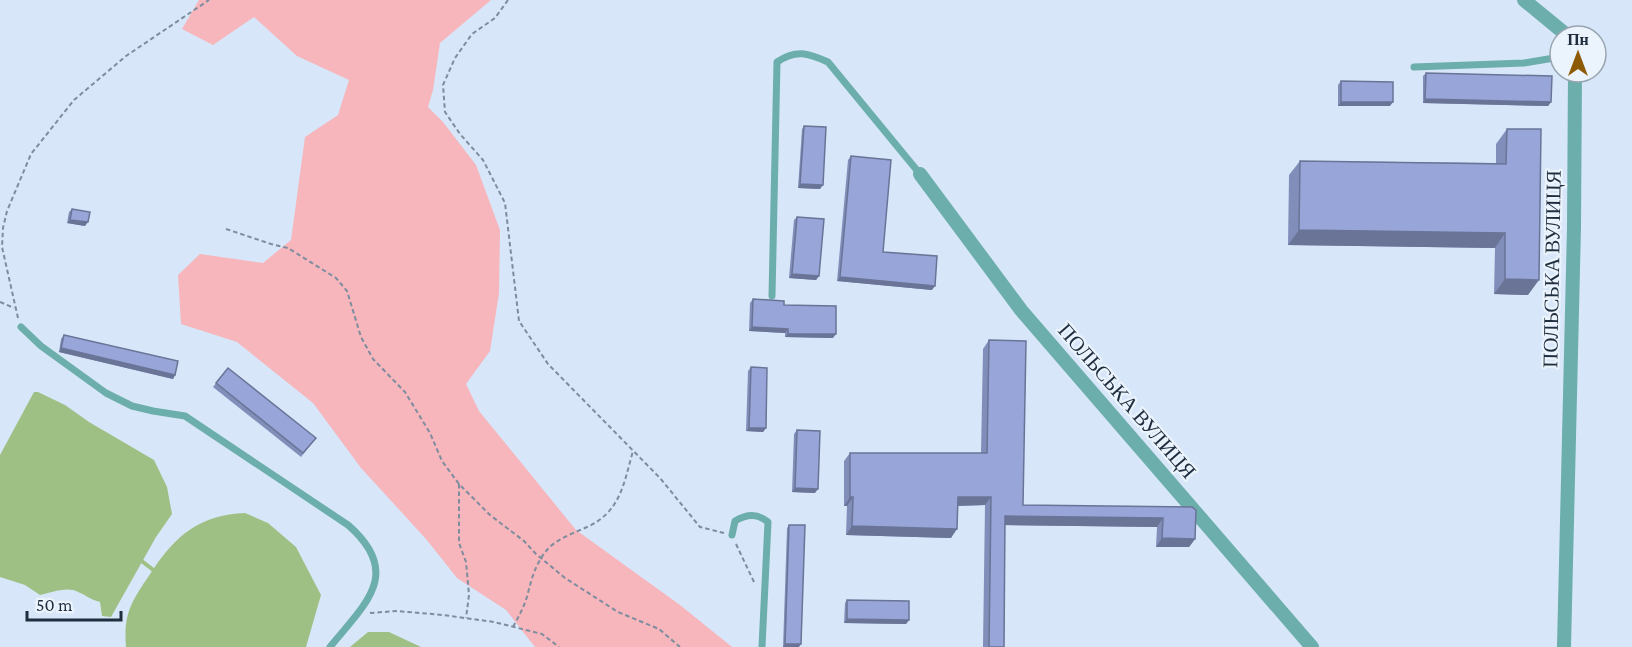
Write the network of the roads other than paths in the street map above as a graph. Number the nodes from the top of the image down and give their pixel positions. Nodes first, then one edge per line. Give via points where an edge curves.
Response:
1 (1524, 0) edge
2 (1553, 24) edge
3 (1548, 59) edge
4 (1413, 67) dead end
5 (1575, 84) edge
6 (920, 174) joint
7 (772, 296) dead end
8 (21, 327) road end
9 (732, 535) road end
10 (330, 647) edge
11 (762, 647) edge
12 (1312, 647) edge
13 (1564, 647) edge

1 - 2 street
3 - 4 lane
5 - 13 street, ПОЛЬСЬКА ВУЛИЦЯ
6 - 7 lane via 828,62 809,54 788,54 777,62
6 - 12 street, ПОЛЬСЬКА ВУЛИЦЯ via 1021,310
8 - 10 lane via 106,393 132,405 185,416 362,537 376,565 377,579 357,614
9 - 11 lane via 735,521 744,516 761,516 768,522

